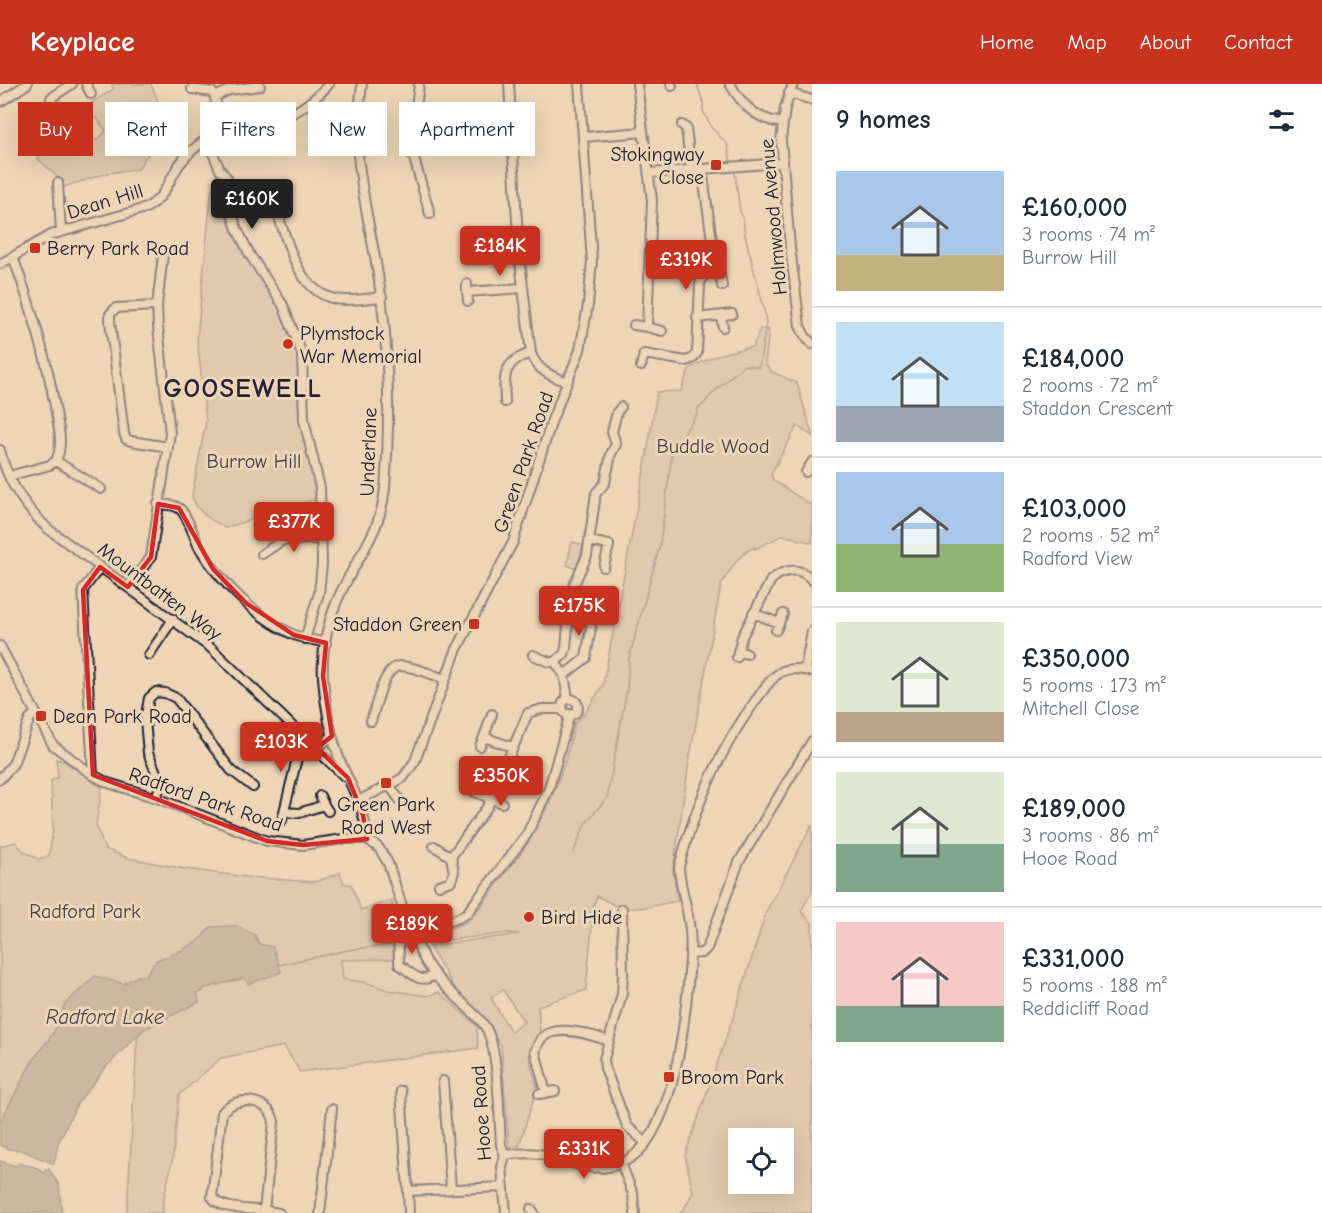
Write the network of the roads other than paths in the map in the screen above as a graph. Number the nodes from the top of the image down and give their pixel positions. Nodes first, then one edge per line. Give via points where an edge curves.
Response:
1 (27, 84) edge
2 (86, 84) edge
3 (329, 84) edge
4 (362, 84) edge
5 (419, 84) edge
6 (509, 84) edge
7 (579, 84) edge
8 (637, 84) edge
9 (730, 84) edge
10 (793, 84) edge
11 (71, 85) edge
12 (260, 86) dead end
13 (192, 89) dead end
14 (789, 93) junction
15 (92, 94) dead end
16 (737, 95) junction
17 (215, 97) junction
18 (812, 100) edge
19 (728, 101) dead end
20 (0, 102) edge
21 (51, 102) edge
22 (216, 102) edge
23 (296, 110) edge
24 (782, 123) junction
25 (682, 125) dead end
26 (643, 132) junction
27 (583, 137) junction
28 (200, 144) edge
29 (214, 156) edge
30 (782, 163) junction
31 (702, 169) junction
32 (691, 170) junction
33 (649, 173) junction
34 (58, 183) dead end
35 (430, 214) dead end
36 (278, 215) dead end
37 (61, 232) junction
38 (13, 256) junction
39 (164, 259) dead end
40 (0, 264) edge
41 (711, 267) junction
42 (722, 285) dead end
43 (523, 288) junction
44 (381, 297) junction
45 (468, 301) dead end
46 (158, 306) junction
47 (732, 314) dead end
48 (722, 316) junction
49 (697, 318) junction
50 (634, 325) dead end
51 (647, 327) junction
52 (723, 327) dead end
53 (662, 331) dead end
54 (812, 344) edge
55 (531, 353) junction
56 (641, 366) dead end
57 (567, 382) junction
58 (503, 396) dead end
59 (621, 406) dead end
60 (168, 447) junction
61 (1, 455) edge
62 (56, 461) junction
63 (9, 476) junction
64 (101, 489) dead end
65 (158, 504) junction
66 (321, 539) junction
67 (589, 541) junction
68 (262, 554) dead end
69 (100, 567) junction
70 (604, 567) dead end
71 (812, 580) edge
72 (128, 587) junction
73 (570, 602) junction
74 (753, 613) junction
75 (783, 614) dead end
76 (173, 619) junction
77 (812, 631) edge
78 (305, 639) junction
79 (326, 643) junction
80 (0, 646) edge
81 (149, 649) dead end
82 (747, 654) dead end
83 (533, 655) dead end
84 (555, 662) junction
85 (808, 671) edge
86 (564, 675) junction
87 (445, 679) junction
88 (568, 699) junction
89 (567, 712) junction
90 (35, 714) junction
91 (492, 714) dead end
92 (371, 721) dead end
93 (332, 736) junction
94 (484, 737) junction
95 (306, 738) junction
96 (812, 741) edge
97 (480, 746) dead end
98 (513, 747) junction
99 (317, 748) junction
100 (93, 775) junction
101 (0, 778) edge
102 (348, 778) junction
103 (389, 785) junction
104 (253, 787) dead end
105 (466, 790) dead end
106 (320, 796) dead end
107 (157, 798) junction
108 (491, 798) junction
109 (358, 801) junction
110 (402, 803) dead end
111 (502, 803) dead end
112 (284, 812) junction
113 (282, 820) dead end
114 (367, 839) junction
115 (434, 846) dead end
116 (452, 857) junction
117 (439, 885) dead end
118 (402, 906) junction
119 (622, 909) dead end
120 (415, 930) junction
121 (690, 954) junction
122 (435, 974) junction
123 (609, 1041) junction
124 (443, 1082) dead end
125 (401, 1091) dead end
126 (555, 1091) dead end
127 (333, 1109) dead end
128 (646, 1143) junction
129 (505, 1155) junction
130 (621, 1163) junction
131 (504, 1187) junction
132 (451, 1189) junction
133 (408, 1191) junction
134 (264, 1210) junction
135 (279, 1213) edge
136 (320, 1213) edge
137 (409, 1213) edge
138 (506, 1213) edge
139 (635, 1213) edge

1 - 20 street
2 - 15 street
3 - 23 street, Dean Hill
4 - 44 street, Underlane via 357,140
5 - 35 street via 411,148
6 - 43 street
7 - 27 street, Green Park Road
8 - 26 street
9 - 16 street
10 - 14 street, Holmwood Avenue
11 - 21 street via 51,98
12 - 17 street via 229,90
13 - 17 street via 212,92
14 - 18 street
14 - 24 street, Holmwood Avenue
16 - 19 street
16 - 24 street via 753,113
17 - 22 street
24 - 30 street, Holmwood Avenue
25 - 32 street via 686,128
26 - 27 street
26 - 33 street
27 - 57 street, Green Park Road via 592,261 583,339
28 - 37 street, Dean Hill via 179,165 155,203 129,215
29 - 66 street via 227,178 237,230 279,298 303,354 303,411 320,488
30 - 31 street
30 - 54 street, Holmwood Avenue via 800,326
31 - 32 street
31 - 41 street via 714,254
32 - 33 street
33 - 51 street via 652,200
34 - 37 street
36 - 44 street via 278,229 297,267 318,292 335,299
37 - 38 street, Dean Hill
38 - 40 street, Dean Hill
38 - 62 street via 47,365 61,442
39 - 46 street
41 - 42 street via 720,275
41 - 49 street via 701,278
43 - 45 street via 467,288
43 - 55 street
44 - 79 street, Underlane via 387,401 383,506 375,532 334,605
46 - 60 street
46 - 60 street via 116,308 110,314 110,322 124,433 131,441
47 - 48 street
48 - 49 street
48 - 52 street
49 - 56 street via 697,353 692,359 644,354
50 - 51 street
51 - 53 street
55 - 57 street via 540,369
55 - 58 street via 506,370
57 - 87 street, Green Park Road via 513,542
59 - 67 street via 616,412 612,432 616,444 605,483 596,493
60 - 65 street
61 - 63 street, Mountbatten Way
62 - 63 street
62 - 64 street
63 - 69 street, Mountbatten Way via 35,516
65 - 72 street via 151,557
65 - 78 street via 179,508 213,569 229,587 277,626
66 - 68 street via 283,540
66 - 78 street via 321,579
67 - 70 street via 613,546
67 - 73 street
69 - 72 street, Mountbatten Way
69 - 100 street via 83,590
71 - 74 street via 800,571 778,574
72 - 76 street, Mountbatten Way
73 - 84 street via 566,648
73 - 86 street via 594,609 586,658
74 - 75 street via 778,627
74 - 82 street via 738,654
76 - 81 street
76 - 95 street, Mountbatten Way via 212,649
77 - 85 street
78 - 79 street
79 - 93 street, Underlane via 323,676
80 - 90 street, Radford Park Road
83 - 84 street
84 - 86 street
85 - 121 street via 781,672 770,682 722,753 698,804 679,867 690,930
86 - 88 street
87 - 92 street via 398,666 387,673 371,710
87 - 103 street, Green Park Road via 415,761 404,778
88 - 89 street via 564,702
88 - 89 street via 578,706 576,712
89 - 98 street via 528,713
89 - 120 street via 546,795 527,834 467,913
90 - 100 street, Radford Park Road via 53,745
90 - 101 street via 13,764
91 - 94 street
93 - 99 street
93 - 102 street, Underlane
94 - 97 street
94 - 98 street
95 - 99 street, Mountbatten Way
95 - 112 street via 300,746
96 - 121 street via 739,862 707,948 702,953
98 - 108 street
99 - 102 street, Mountbatten Way
100 - 107 street, Radford Park Road
102 - 109 street, Underlane
103 - 109 street, Green Park Road
103 - 110 street
104 - 107 street via 231,770 176,698 156,692 149,698 145,720 148,753 160,782
105 - 108 street
106 - 112 street via 326,808
107 - 114 street, Radford Park Road via 267,841 303,845
108 - 111 street
108 - 116 street
109 - 114 street, Underlane
112 - 113 street
114 - 118 street via 379,848 388,863
115 - 116 street
116 - 117 street via 451,881
118 - 120 street
118 - 122 street via 398,925 399,964 420,980
119 - 123 street via 622,994
120 - 122 street, Hooe Road via 418,951
121 - 128 street via 679,1052 659,1120
122 - 129 street, Hooe Road via 486,1028 494,1057
123 - 126 street via 584,1032 564,1031 542,1037 535,1051 542,1094
123 - 128 street via 605,1068 627,1126
124 - 132 street
125 - 133 street
127 - 136 street
128 - 130 street
129 - 130 street via 539,1154 593,1168
129 - 131 street, Hooe Road
130 - 139 street via 633,1194
131 - 132 street
131 - 138 street, Hooe Road
132 - 133 street
133 - 137 street
134 - 134 street via 224,1210 212,1197 222,1113 233,1103 262,1104 273,1115
134 - 135 street

